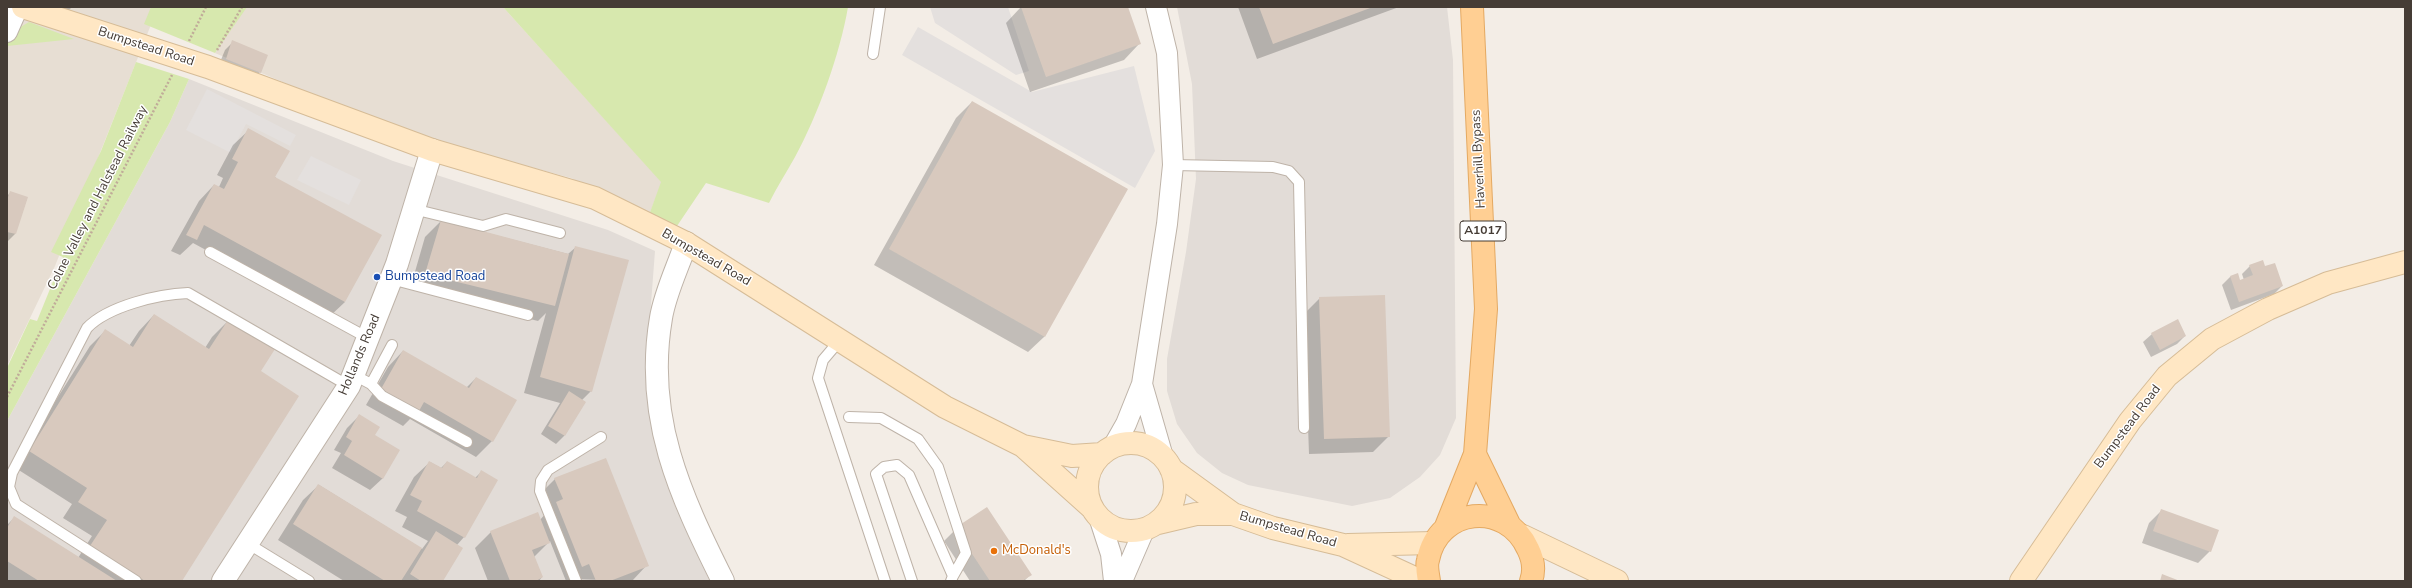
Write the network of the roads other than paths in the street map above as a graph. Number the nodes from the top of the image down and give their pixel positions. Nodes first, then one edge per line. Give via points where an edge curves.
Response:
1 (18, 7) edge
2 (23, 7) edge
3 (880, 7) edge
4 (1156, 7) edge
5 (1472, 7) edge
6 (7, 32) edge
7 (873, 54) dead end
8 (432, 150) junction
9 (1174, 165) junction
10 (413, 209) junction
11 (560, 233) dead end
12 (686, 243) junction
13 (210, 252) dead end
14 (2405, 262) edge
15 (391, 279) junction
16 (528, 315) dead end
17 (368, 338) junction
18 (840, 340) junction
19 (392, 345) dead end
20 (358, 382) junction
21 (1142, 384) junction
22 (849, 417) dead end
23 (1304, 428) dead end
24 (601, 437) dead end
25 (467, 442) dead end
26 (1023, 446) junction
27 (1107, 450) junction
28 (1475, 454) junction
29 (1167, 463) junction
30 (1096, 514) junction
31 (1233, 514) junction
32 (1151, 526) junction
33 (1516, 530) junction
34 (1439, 536) junction
35 (247, 543) junction
36 (1343, 545) junction
37 (952, 578) edge
38 (136, 581) edge
39 (222, 581) edge
40 (309, 581) edge
41 (576, 581) edge
42 (723, 581) edge
43 (885, 581) edge
44 (912, 581) edge
45 (1114, 581) edge
46 (1122, 581) edge
47 (1421, 581) edge
48 (1429, 581) edge
49 (1531, 581) edge
50 (1617, 581) edge
51 (2021, 581) edge

1 - 6 street
2 - 8 main road, Bumpstead Road via 208,67
3 - 7 lane
4 - 9 street via 1167,53
5 - 28 main road, Haverhill Bypass / A1017 via 1486,309
8 - 10 street, Hollands Road
8 - 12 main road, Bumpstead Road via 595,198
9 - 21 street via 1168,224
9 - 23 lane via 1273,167 1289,171 1299,182
10 - 11 lane via 483,226 506,219
10 - 15 street, Hollands Road
12 - 18 main road, Bumpstead Road
12 - 42 street via 661,317 656,374 662,431 679,486
13 - 17 lane
14 - 51 main road, Bumpstead Road via 2328,283 2268,309 2212,339 2167,376 2130,421
15 - 16 lane
15 - 17 street, Hollands Road
17 - 20 street, Hollands Road
18 - 26 main road, Bumpstead Road via 945,407
18 - 43 lane via 823,360 818,378
19 - 20 lane
20 - 25 lane
20 - 35 street, Hollands Road
20 - 38 lane via 188,293 173,293 145,300 95,320 87,328 12,473 9,487 16,504
21 - 27 street via 1126,424
21 - 29 street
22 - 37 lane via 881,418 918,439 938,467 966,553
24 - 41 lane via 548,470 541,481 540,491
26 - 27 main road, Bumpstead Road via 1072,456
26 - 30 main road, Bumpstead Road
27 - 29 main road via 1125,443 1139,444 1152,449
27 - 30 main road via 1093,464 1088,477 1086,492
28 - 33 main road
28 - 34 main road, Haverhill Bypass / A1017
29 - 31 main road, Bumpstead Road
29 - 32 main road via 1175,483 1174,497 1168,512
30 - 32 main road via 1114,528 1129,532
30 - 45 street via 1111,554
31 - 32 main road, Bumpstead Road via 1196,514
31 - 36 main road, Bumpstead Road via 1273,528
32 - 46 street
33 - 34 main road via 1492,516 1474,516 1460,519
33 - 49 main road via 1532,556
33 - 50 main road
34 - 36 main road, Bumpstead Road
34 - 48 main road, Haverhill Bypass via 1427,561
35 - 39 street, Hollands Road
35 - 40 lane
36 - 47 main road, Bumpstead Road
37 - 44 lane via 909,475 897,465 884,467 876,474

